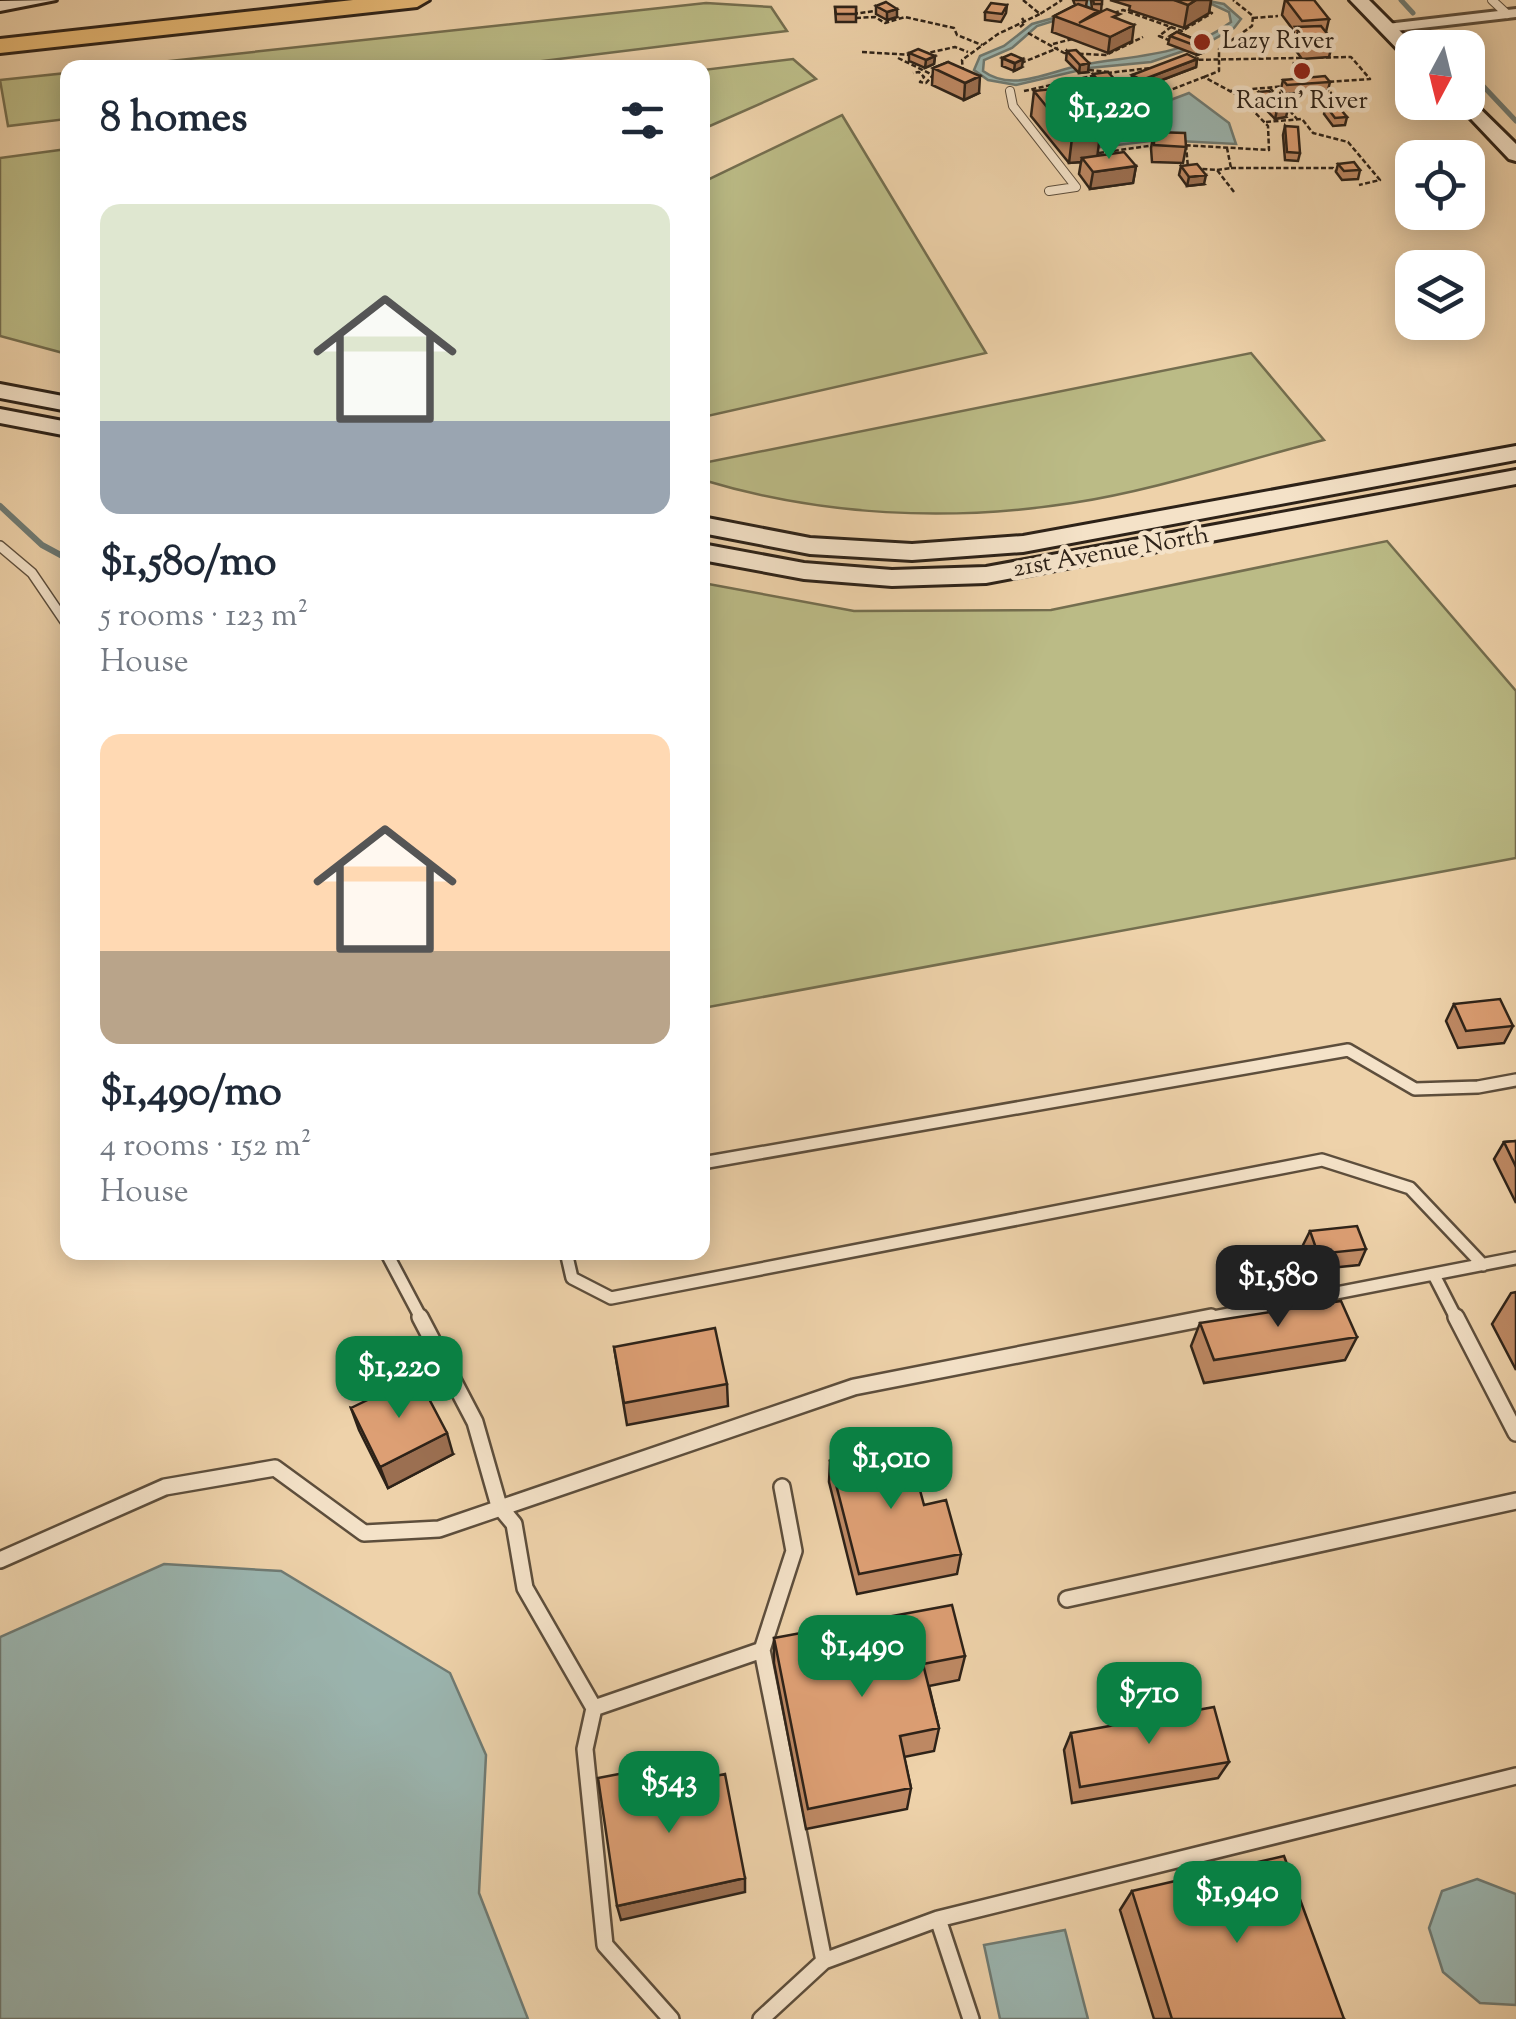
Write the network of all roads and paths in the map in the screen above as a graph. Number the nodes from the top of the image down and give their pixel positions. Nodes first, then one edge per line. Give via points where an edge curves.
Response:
1 (47, 0) edge
2 (278, 0) edge
3 (417, 0) edge
4 (1023, 0) edge
5 (1062, 0) edge
6 (1140, 0) edge
7 (1362, 0) edge
8 (1492, 0) edge
9 (1232, 3) edge
10 (0, 6) edge
11 (895, 8) edge
12 (1200, 9) edge
13 (1123, 10) junction
14 (885, 14) edge
15 (1040, 14) junction
16 (1112, 14) edge
17 (1511, 14) edge
18 (1278, 16) dead end
19 (875, 18) junction
20 (1022, 18) junction
21 (1253, 18) junction
22 (926, 24) junction
23 (1020, 26) dead end
24 (1172, 27) junction
25 (1387, 28) junction
26 (930, 29) dead end
27 (0, 30) edge
28 (1131, 32) edge
29 (1028, 33) dead end
30 (1000, 35) junction
31 (1081, 35) edge
32 (1010, 36) dead end
33 (1159, 36) junction
34 (1395, 36) edge
35 (1144, 37) junction
36 (1178, 44) edge
37 (0, 46) edge
38 (982, 46) junction
39 (1055, 46) junction
40 (862, 52) dead end
41 (968, 52) junction
42 (1064, 52) junction
43 (1117, 52) junction
44 (1197, 52) edge
45 (1127, 56) dead end
46 (896, 57) junction
47 (1217, 58) junction
48 (1184, 61) edge
49 (1294, 61) junction
50 (1074, 62) edge
51 (1021, 63) edge
52 (1165, 65) edge
53 (1089, 70) edge
54 (913, 73) dead end
55 (1110, 73) junction
56 (1204, 77) junction
57 (969, 78) edge
58 (1312, 84) junction
59 (1046, 87) junction
60 (1270, 87) junction
61 (1010, 91) joint
62 (1230, 91) junction
63 (1308, 94) edge
64 (1281, 96) junction
65 (1243, 100) junction
66 (1100, 110) junction
67 (1066, 113) edge
68 (1298, 119) junction
69 (1482, 120) edge
70 (1265, 122) junction
71 (1164, 144) edge
72 (1175, 145) edge
73 (1186, 146) junction
74 (1226, 148) junction
75 (1098, 153) edge
76 (1516, 155) edge
77 (1232, 168) junction
78 (1217, 170) junction
79 (1336, 172) edge
80 (1359, 185) dead end
81 (1049, 191) dead end
82 (1234, 192) dead end
83 (0, 391) edge
84 (60, 402) edge
85 (0, 416) edge
86 (60, 427) edge
87 (1516, 452) edge
88 (1516, 477) edge
89 (710, 527) edge
90 (0, 546) edge
91 (710, 553) edge
92 (60, 614) edge
93 (1516, 1080) edge
94 (710, 1161) edge
95 (1516, 1258) edge
96 (390, 1260) edge
97 (568, 1260) edge
98 (1483, 1265) junction
99 (1434, 1275) junction
100 (1516, 1433) edge
101 (782, 1487) dead end
102 (1516, 1501) edge
103 (499, 1506) junction
104 (0, 1560) edge
105 (1066, 1599) dead end
106 (762, 1650) junction
107 (594, 1708) junction
108 (1516, 1776) edge
109 (938, 1920) junction
110 (824, 1961) junction
111 (671, 2019) edge
112 (761, 2019) edge
113 (970, 2019) edge

1 - 10 street
2 - 27 highway
3 - 37 highway
4 - 15 path
5 - 15 path
6 - 13 path
7 - 25 street
8 - 17 lane
9 - 21 path
11 - 19 path via 854,16
12 - 24 path via 1212,13 1182,31
13 - 16 path
13 - 24 path
14 - 19 path
15 - 20 path
17 - 25 street
18 - 21 path
19 - 22 path
20 - 23 path
20 - 30 path
21 - 47 path
22 - 26 path
22 - 38 path via 954,28
24 - 33 path
25 - 34 street
28 - 35 path
29 - 39 path
30 - 32 path
30 - 38 path
31 - 39 path
33 - 35 path
33 - 36 path
35 - 43 path
38 - 41 path
39 - 42 path
39 - 51 path
40 - 46 path
41 - 46 path via 954,47
41 - 57 path via 961,66
42 - 43 path
42 - 50 path
43 - 45 path
44 - 47 path
46 - 54 path via 933,75 926,83
47 - 48 path
47 - 49 path
47 - 56 path via 1219,71
49 - 58 path via 1293,68
49 - 58 path via 1351,57 1370,78
52 - 55 path
53 - 55 path
55 - 59 path via 1072,76
56 - 62 path
56 - 66 path via 1124,108
58 - 60 path
59 - 61 path
59 - 66 path via 1052,96 1090,95
60 - 62 path
60 - 64 path
61 - 81 lane via 1013,106 1076,187
62 - 65 path
63 - 64 path
64 - 65 path
64 - 68 path
65 - 70 path
66 - 67 path
68 - 70 path
68 - 80 path via 1313,133 1348,142 1380,180
69 - 76 street
70 - 74 path via 1269,150
71 - 75 path
72 - 73 path
73 - 74 path
73 - 78 path via 1188,168
74 - 77 path
77 - 78 path
77 - 79 path
78 - 82 path
83 - 84 street
85 - 86 street
87 - 89 street, 21st Avenue North via 1022,544 912,552 810,546
88 - 91 street, 21st Avenue North via 986,576 804,571
90 - 92 lane via 32,573
93 - 94 lane via 1415,1089 1348,1050
95 - 98 lane
96 - 103 lane via 474,1422
97 - 98 lane via 572,1278 610,1298 1322,1160 1410,1188
98 - 99 lane
99 - 100 lane
99 - 103 lane via 854,1387
101 - 106 lane via 794,1551
102 - 105 lane
103 - 104 lane via 439,1529 364,1533 275,1468 164,1487
103 - 107 lane via 514,1524 525,1588
106 - 107 lane
106 - 110 lane
107 - 111 lane via 586,1749 605,1945
108 - 109 lane
109 - 110 lane
109 - 113 lane
110 - 112 lane

